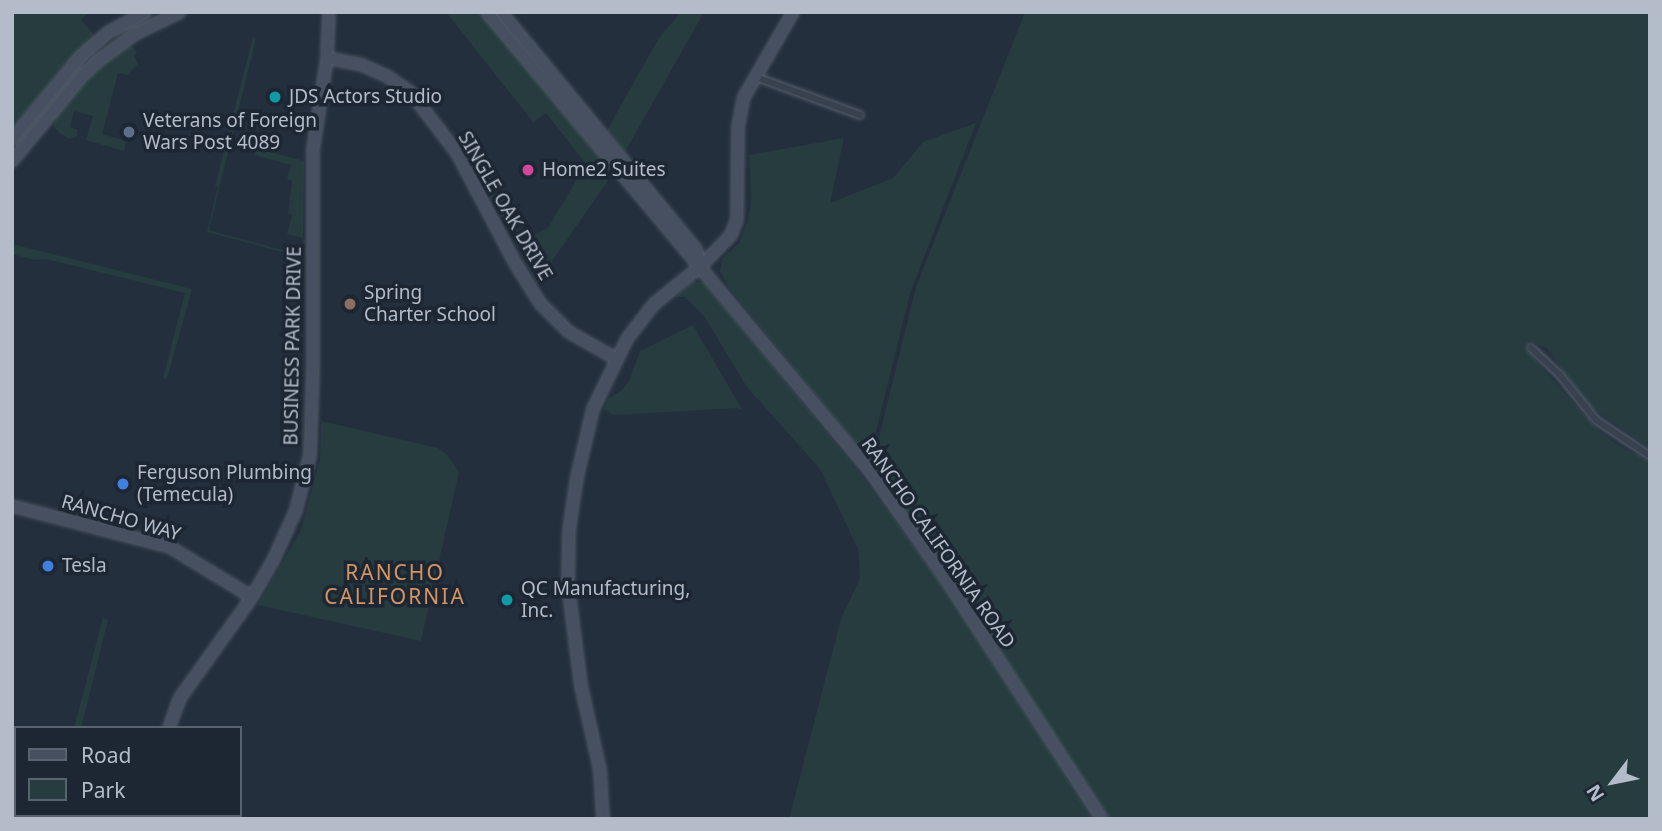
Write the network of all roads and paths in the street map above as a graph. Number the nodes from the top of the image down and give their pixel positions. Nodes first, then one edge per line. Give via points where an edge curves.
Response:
1 (131, 12) edge
2 (146, 12) edge
3 (180, 12) edge
4 (329, 12) edge
5 (487, 12) edge
6 (501, 12) edge
7 (793, 12) edge
8 (109, 32) junction
9 (327, 58) junction
10 (756, 77) junction
11 (860, 115) dead end
12 (12, 139) edge
13 (12, 161) edge
14 (701, 266) junction
15 (1531, 348) dead end
16 (615, 358) junction
17 (1650, 456) edge
18 (12, 506) edge
19 (252, 597) junction
20 (170, 726) edge
21 (603, 819) edge
22 (1102, 819) edge

1 - 8 street
2 - 8 street
3 - 13 street via 135,34 97,61
4 - 9 street, BUSINESS PARK DRIVE
5 - 14 street, RANCHO CALIFORNIA ROAD via 687,255
6 - 14 street, RANCHO CALIFORNIA ROAD via 696,249
7 - 10 street
8 - 12 street via 80,57
9 - 16 street, SINGLE OAK DRIVE via 362,65 411,93 457,153 514,264 540,303 569,332
9 - 19 street, BUSINESS PARK DRIVE via 313,150 310,455 296,510
10 - 11 street
10 - 14 street via 744,97 738,127 737,219 723,246
14 - 16 street via 654,304
14 - 22 street, RANCHO CALIFORNIA ROAD via 869,470 914,532
15 - 17 street via 1596,420
16 - 21 street via 593,409 569,531 568,585 581,686 600,771
18 - 19 street, RANCHO WAY via 170,547
19 - 20 street, BUSINESS PARK DRIVE via 180,698

